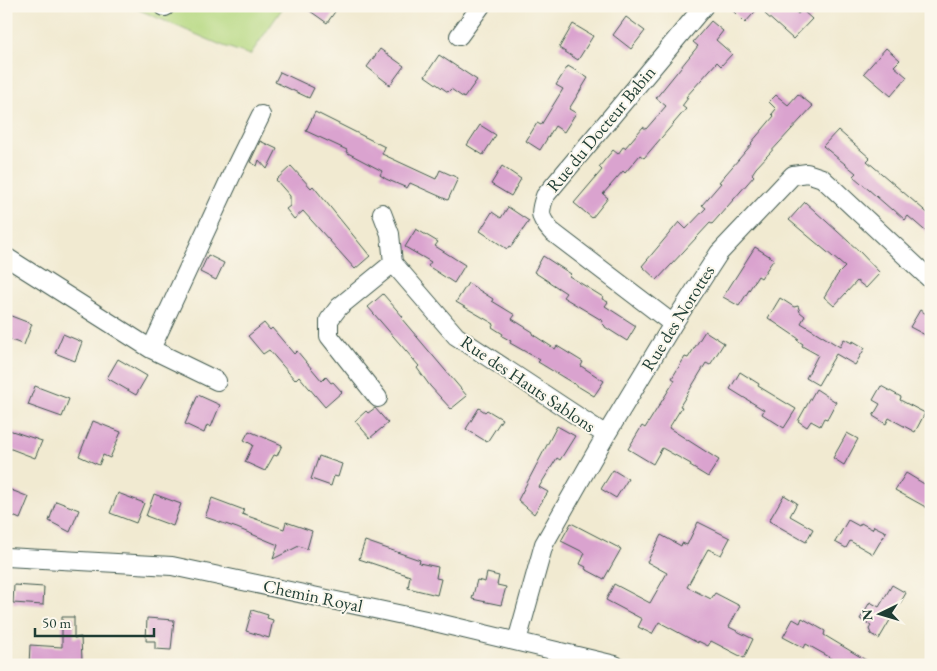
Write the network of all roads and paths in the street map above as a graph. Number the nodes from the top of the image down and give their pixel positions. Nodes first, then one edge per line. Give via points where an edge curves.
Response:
1 (481, 6) edge
2 (704, 6) edge
3 (459, 36) dead end
4 (261, 115) dead end
5 (382, 213) dead end
6 (6, 257) edge
7 (393, 263) junction
8 (931, 280) edge
9 (673, 324) junction
10 (151, 349) junction
11 (218, 381) dead end
12 (378, 398) dead end
13 (606, 435) junction
14 (6, 557) edge
15 (517, 641) junction
16 (570, 660) edge
17 (614, 665) edge

1 - 3 street
2 - 9 street, Rue du Docteur Babin via 545,196 540,209 542,220 551,231
4 - 10 street
5 - 7 street via 390,234
6 - 10 street
7 - 12 street via 339,307 329,320 329,336
7 - 13 street, Rue des Hauts Sablons via 456,336
8 - 9 street, Rue des Norottes via 822,178 807,173 793,175 719,253
9 - 13 street, Rue des Norottes
10 - 11 street
13 - 15 street, Rue des Norottes via 544,544
14 - 15 street, Chemin Royal via 172,566
15 - 16 street, Chemin Royal
16 - 17 street, Chemin Royal

